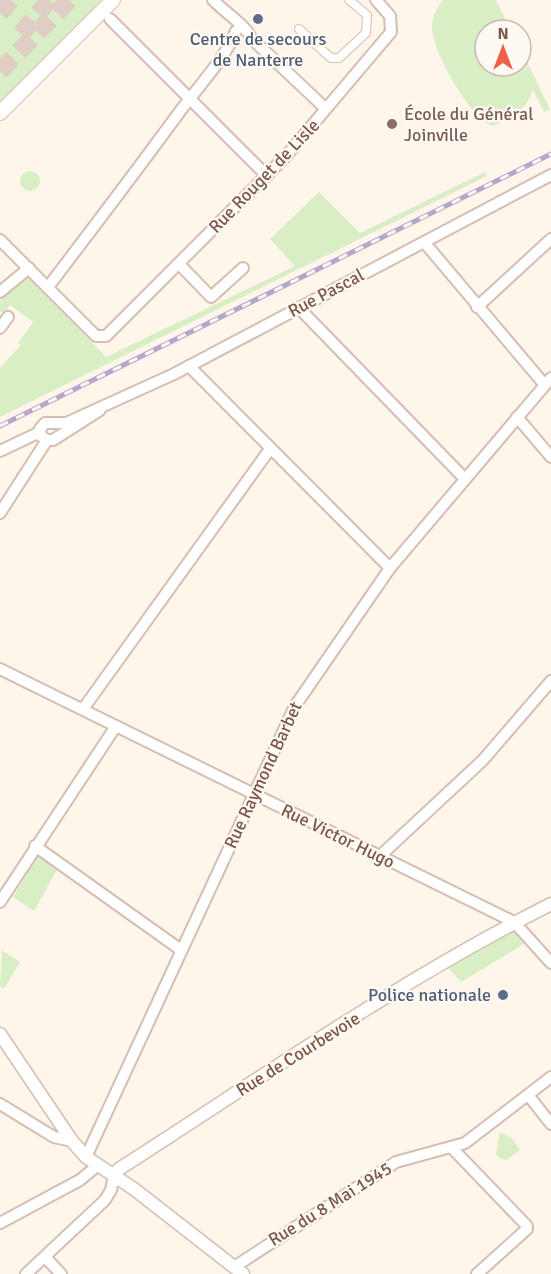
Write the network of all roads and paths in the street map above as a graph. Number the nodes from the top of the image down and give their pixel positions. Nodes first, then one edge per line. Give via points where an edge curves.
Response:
1 (113, 0) edge
2 (213, 0) edge
3 (376, 0) edge
4 (355, 2) edge
5 (110, 19) dead end
6 (235, 26) junction
7 (299, 28) dead end
8 (190, 98) junction
9 (325, 108) junction
10 (0, 113) edge
11 (551, 175) edge
12 (267, 176) junction
13 (551, 239) edge
14 (0, 240) edge
15 (424, 242) junction
16 (179, 264) junction
17 (29, 268) junction
18 (243, 268) dead end
19 (48, 287) junction
20 (0, 292) edge
21 (477, 307) junction
22 (299, 308) junction
23 (8, 317) dead end
24 (0, 328) edge
25 (189, 366) junction
26 (548, 381) edge
27 (517, 417) junction
28 (56, 430) junction
29 (44, 436) junction
30 (270, 449) junction
31 (0, 451) edge
32 (551, 457) edge
33 (465, 479) junction
34 (0, 513) edge
35 (390, 568) junction
36 (0, 669) edge
37 (551, 681) edge
38 (83, 709) junction
39 (116, 726) junction
40 (254, 795) junction
41 (34, 846) junction
42 (380, 856) junction
43 (0, 902) edge
44 (551, 904) edge
45 (514, 922) junction
46 (181, 950) junction
47 (551, 963) edge
48 (0, 1034) edge
49 (551, 1077) edge
50 (528, 1095) junction
51 (0, 1104) edge
52 (551, 1124) edge
53 (72, 1141) junction
54 (451, 1147) junction
55 (86, 1157) junction
56 (97, 1166) junction
57 (114, 1176) junction
58 (0, 1223) edge
59 (45, 1257) junction
60 (239, 1270) edge
61 (26, 1274) edge
62 (61, 1274) edge
63 (477, 1274) edge

1 - 10 main road
2 - 6 street
3 - 9 street, Rue Rouget de Lisle via 392,23 391,32
4 - 7 street via 367,15 368,28 339,58 331,58
5 - 8 street
6 - 8 street
6 - 9 street
8 - 12 street
8 - 19 street
9 - 12 street, Rue Rouget de Lisle
11 - 15 street, Rue Pascal
12 - 16 street, Rue Rouget de Lisle
13 - 21 street
14 - 17 street
15 - 21 street
15 - 22 street, Rue Pascal
16 - 18 street via 211,297
16 - 19 street, Rue Rouget de Lisle via 101,338
17 - 19 street
17 - 20 street
21 - 26 street
22 - 25 street, Rue Pascal
22 - 33 street
23 - 24 street
25 - 28 street, Rue Pascal
25 - 30 street
26 - 27 street, Rue Raymond Barbet
27 - 32 street
27 - 33 street, Rue Raymond Barbet
28 - 29 street, Rue Pascal
28 - 29 street, Rue Pascal via 45,423
29 - 31 street
29 - 34 street, Rue Pascal
30 - 35 street
30 - 38 street
33 - 35 street, Rue Raymond Barbet
35 - 40 street, Rue Raymond Barbet via 295,706
36 - 38 street, Rue Victor Hugo via 30,678
37 - 42 street via 483,760
38 - 39 street, Rue Victor Hugo
39 - 40 street, Rue Victor Hugo
39 - 41 street
40 - 42 street, Rue Victor Hugo
40 - 46 street, Rue Raymond Barbet
41 - 43 street
41 - 46 street
42 - 45 street, Rue Victor Hugo
44 - 45 street, Rue de Courbevoie
45 - 47 street
45 - 57 street, Rue de Courbevoie via 395,992 118,1169
46 - 55 street, Rue Raymond Barbet
48 - 53 street
49 - 50 street, Rue du 8 Mai 1945
50 - 52 street
50 - 54 street, Rue du 8 Mai 1945 via 465,1143
51 - 53 street via 54,1137
53 - 55 street
54 - 60 street, Rue du 8 Mai 1945 via 396,1162
54 - 63 street via 527,1226
55 - 56 street
56 - 57 street
56 - 58 street via 80,1180
57 - 59 street via 105,1200
57 - 60 street
59 - 61 street
59 - 62 street

